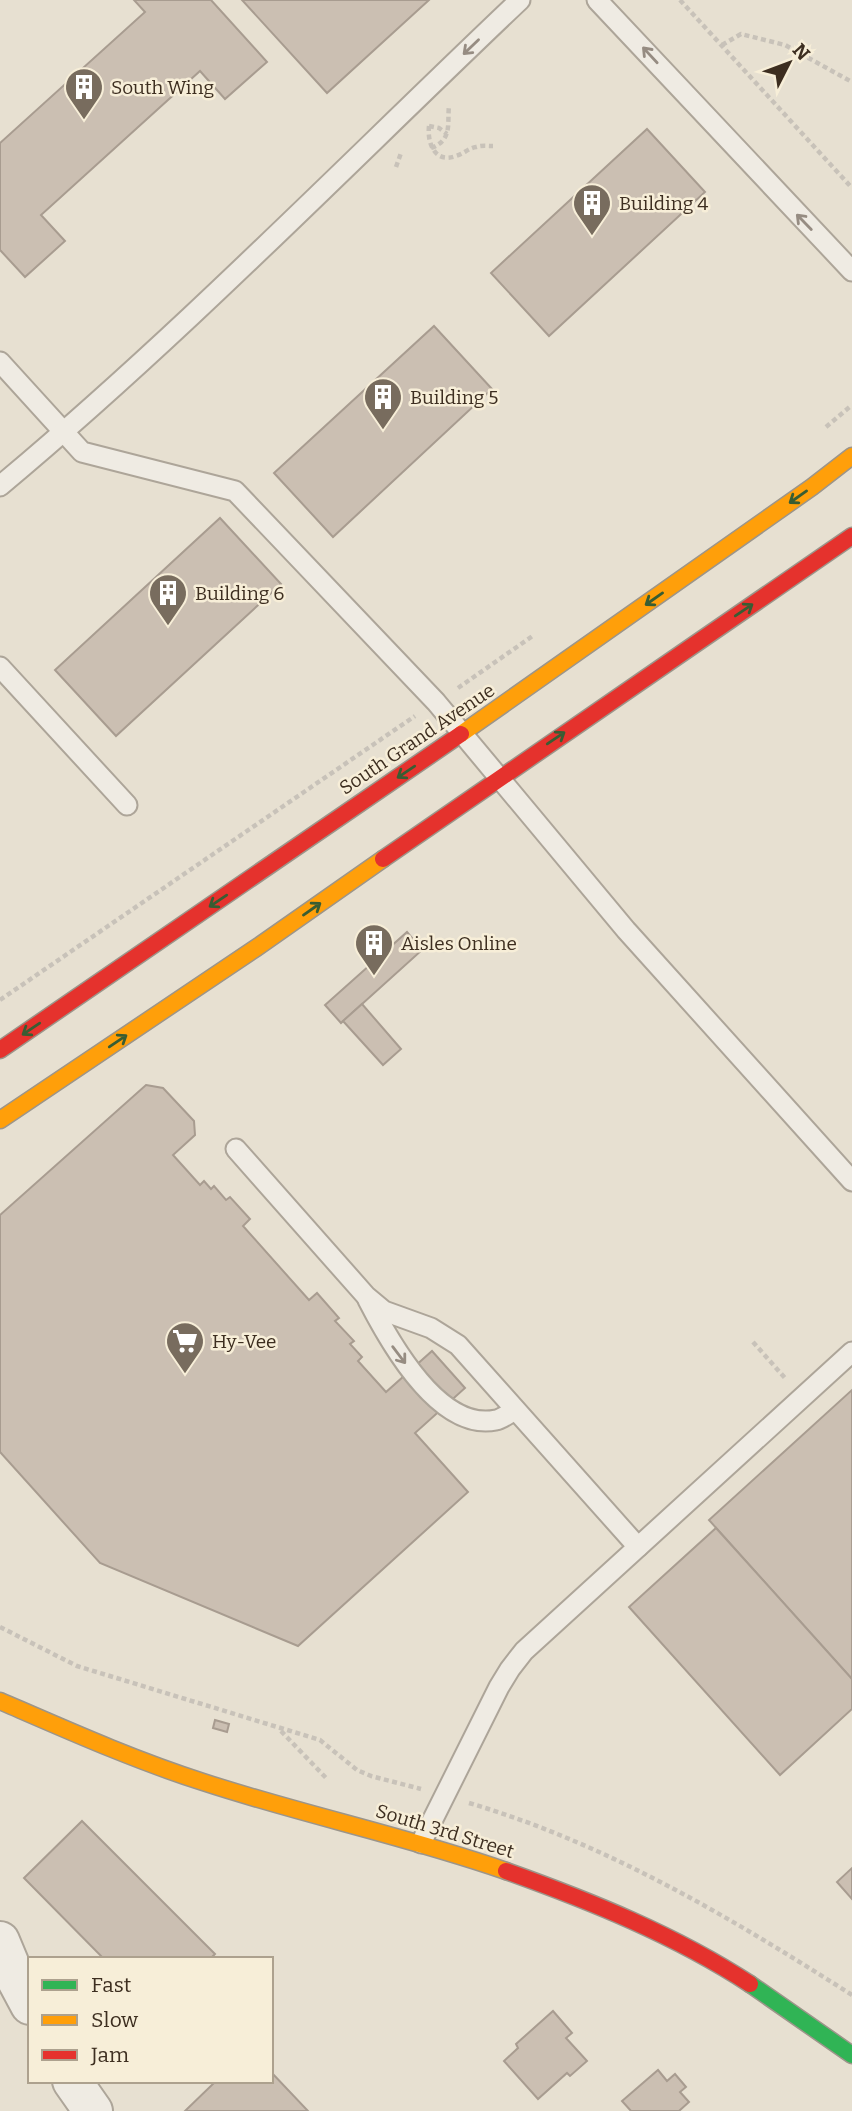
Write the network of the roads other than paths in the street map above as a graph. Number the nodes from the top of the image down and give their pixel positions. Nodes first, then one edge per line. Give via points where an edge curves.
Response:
1 (520, 0) edge
2 (597, 0) edge
3 (852, 271) edge
4 (0, 362) edge
5 (63, 433) junction
6 (852, 456) edge
7 (0, 486) edge
8 (852, 536) edge
9 (0, 667) edge
10 (462, 733) junction
11 (500, 778) junction
12 (127, 805) dead end
13 (0, 1051) edge
14 (0, 1120) edge
15 (236, 1149) dead end
16 (852, 1181) edge
17 (366, 1296) junction
18 (852, 1352) edge
19 (515, 1410) junction
20 (638, 1547) junction
21 (0, 1701) edge
22 (421, 1843) junction
23 (0, 1941) edge
24 (28, 2001) edge
25 (852, 2055) edge
26 (73, 2083) edge
27 (93, 2111) edge

1 -> 5 lane
3 -> 2 lane
4 - 5 lane
5 - 7 lane
5 - 10 lane via 82,452 235,491
6 -> 10 street, South Grand Avenue
11 -> 8 street
9 - 12 lane
10 - 11 lane
10 -> 13 street, South Grand Avenue
14 -> 11 street
11 - 16 lane via 626,930
15 - 17 lane
17 - 19 lane via 384,1311 431,1328 458,1345
17 -> 19 lane via 396,1352 451,1409 473,1420 497,1420
18 - 20 lane
19 - 20 lane
20 - 22 lane via 510,1669
21 - 22 street, South 3rd Street via 201,1781
22 - 25 street, South 3rd Street via 509,1872 677,1942
23 - 24 street
26 - 27 street

